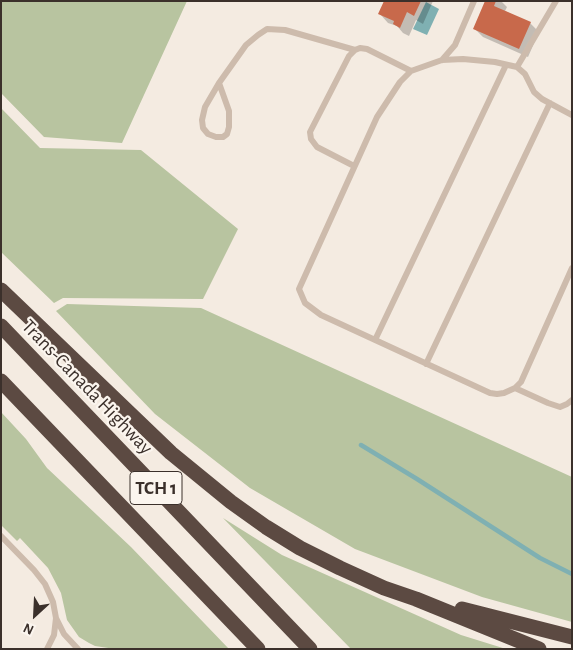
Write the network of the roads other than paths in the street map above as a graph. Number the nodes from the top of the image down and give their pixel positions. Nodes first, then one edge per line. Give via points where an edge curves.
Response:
1 (474, 1) edge
2 (556, 1) edge
3 (355, 50) junction
4 (442, 60) junction
5 (506, 64) junction
6 (517, 67) junction
7 (411, 72) junction
8 (219, 83) junction
9 (550, 103) junction
10 (572, 115) edge
11 (354, 166) junction
12 (572, 268) edge
13 (1, 290) edge
14 (1, 326) edge
15 (375, 340) junction
16 (426, 364) junction
17 (1, 381) edge
18 (515, 388) junction
19 (572, 400) edge
20 (1, 536) edge
21 (416, 599) junction
22 (56, 618) junction
23 (572, 638) edge
24 (47, 649) edge
25 (78, 649) edge
26 (258, 649) edge
27 (310, 649) edge
28 (539, 649) edge

1 - 4 lane via 455,45
2 - 6 lane
3 - 7 lane via 367,49
3 - 8 lane via 285,30 268,29 246,45
3 - 11 lane via 310,132 311,140 317,146
4 - 5 lane
4 - 7 lane
5 - 6 lane
5 - 15 lane
6 - 9 lane via 525,74 534,92
7 - 11 lane via 400,82 377,117
8 - 8 lane via 205,107 202,128 208,134 223,137 229,127 229,111
9 - 10 lane
9 - 16 lane
11 - 15 lane via 299,289 305,303 312,309
12 - 18 lane via 521,382
13 - 21 highway via 171,453 232,502 300,548 384,588
14 - 27 highway, Trans-Canada Highway / TCH 1
15 - 16 lane
16 - 18 lane via 490,393 504,393
17 - 26 highway, TCH 1
18 - 19 lane via 560,407
20 - 22 lane via 45,584
21 - 23 highway
21 - 28 highway
22 - 24 lane via 54,636
22 - 25 lane via 64,634

